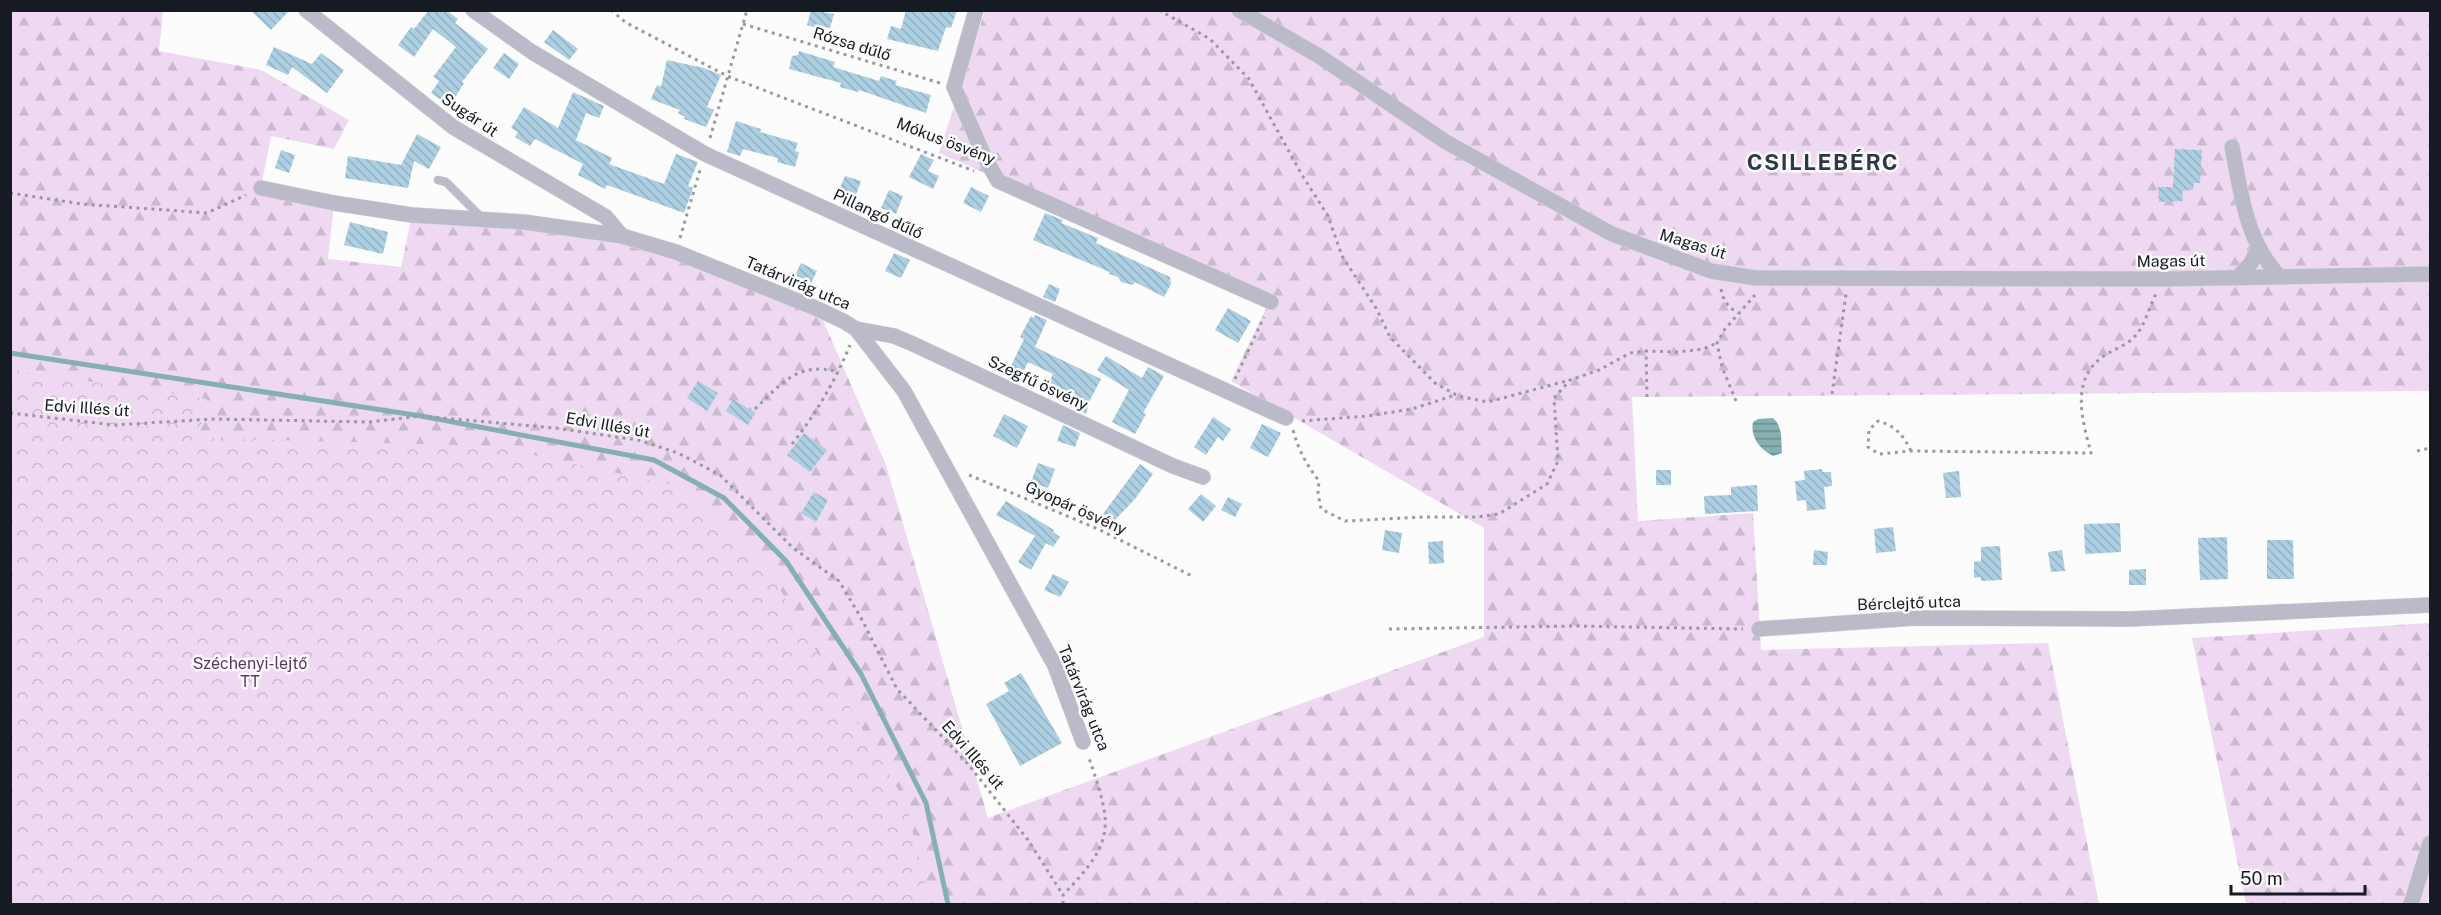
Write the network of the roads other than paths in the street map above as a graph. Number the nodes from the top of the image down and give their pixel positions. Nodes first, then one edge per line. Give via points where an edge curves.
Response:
1 (306, 10) edge
2 (472, 10) edge
3 (976, 10) edge
4 (1239, 10) edge
5 (1258, 15) edge
6 (2232, 147) dead end
7 (438, 180) dead end
8 (261, 188) road end
9 (483, 219) junction
10 (622, 236) junction
11 (2258, 248) junction
12 (2430, 274) edge
13 (2280, 277) junction
14 (2237, 278) junction
15 (1271, 302) road end
16 (856, 330) junction
17 (1292, 420) road end
18 (1203, 477) dead end
19 (2430, 605) edge
20 (1760, 629) road end
21 (1083, 742) road end
22 (2430, 843) edge
23 (2411, 904) edge

1 - 10 street, Sugár út via 453,127 606,217
2 - 17 street, Pillangó dűlő via 532,52 705,154
3 - 15 street, Mókus ösvény via 954,87 998,181
4 - 5 street, Magas út
5 - 14 street, Magas út via 1446,142 1612,234 1717,272 1756,278
6 - 11 street via 2242,200
7 - 9 lane via 446,182
8 - 9 street, Tatárvirág utca via 412,215
9 - 10 street, Tatárvirág utca
10 - 16 street, Tatárvirág utca via 676,252 818,309
11 - 13 street
11 - 14 street
12 - 13 street, Magas út
13 - 14 street, Magas út
16 - 18 street, Szegfű ösvény via 885,334 913,344
16 - 21 street, Tatárvirág utca via 904,391 946,467 1055,666
19 - 20 street, Bérclejtő utca via 2130,619 1915,618
22 - 23 street

